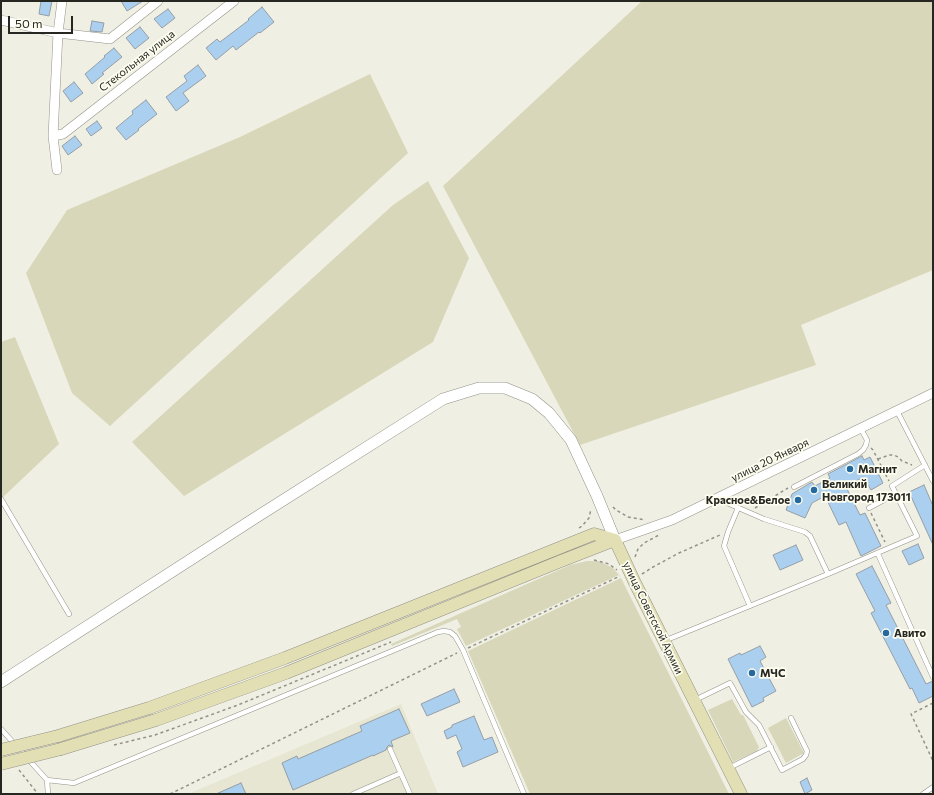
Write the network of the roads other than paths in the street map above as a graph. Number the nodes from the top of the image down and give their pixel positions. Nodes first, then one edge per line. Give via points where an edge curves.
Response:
1 (62, 1) edge
2 (158, 1) edge
3 (234, 1) edge
4 (1, 20) edge
5 (58, 33) junction
6 (53, 136) junction
7 (57, 170) dead end
8 (933, 393) edge
9 (897, 411) junction
10 (860, 429) junction
11 (925, 465) junction
12 (932, 477) edge
13 (794, 487) road end
14 (895, 494) junction
15 (1, 499) edge
16 (718, 499) junction
17 (738, 508) junction
18 (868, 508) road end
19 (615, 540) junction
20 (878, 554) junction
21 (828, 574) junction
22 (750, 606) junction
23 (69, 614) dead end
24 (664, 640) junction
25 (933, 677) edge
26 (1, 682) edge
27 (694, 701) junction
28 (791, 718) dead end
29 (1, 728) edge
30 (771, 748) junction
31 (390, 749) dead end
32 (1, 750) edge
33 (1, 764) edge
34 (729, 769) junction
35 (401, 773) junction
36 (47, 780) junction
37 (933, 787) edge
38 (48, 794) edge
39 (353, 794) edge
40 (410, 794) edge
41 (524, 794) edge
42 (741, 794) edge
43 (922, 794) edge

1 - 5 street
2 - 5 street via 110,38
3 - 6 street, Стекольная улица via 63,134
4 - 5 street
5 - 6 street
6 - 7 street
8 - 9 street, улица 20 Января
9 - 10 street, улица 20 Января
9 - 11 lane
10 - 13 lane via 867,440 863,450
10 - 16 street, улица 20 Января
11 - 12 lane
11 - 14 lane via 892,486
14 - 18 lane
14 - 20 lane via 917,536
15 - 23 lane
16 - 17 lane
16 - 19 street, улица 20 Января via 672,520
17 - 21 lane via 805,532 810,536
17 - 22 lane via 724,546
19 - 24 main road, улица Советской Армии
19 - 26 street, улица Советской Армии via 571,440 549,412 532,399 505,388 479,388 443,399
19 - 32 main road, bridge via 594,534 285,658 149,708 58,736
19 - 33 main road, bridge via 286,673 156,720
20 - 21 lane
20 - 25 lane
21 - 22 lane
22 - 24 lane
24 - 27 main road, улица Советской Армии
27 - 30 lane via 730,683 746,712 759,725
27 - 34 main road, улица Советской Армии
28 - 30 lane via 807,750 803,760 782,770
29 - 36 lane
30 - 34 lane
31 - 35 lane
34 - 42 main road, улица Советской Армии
35 - 39 lane
35 - 40 lane
36 - 38 lane
36 - 41 lane via 74,783 444,631 455,636 463,650
37 - 43 lane

